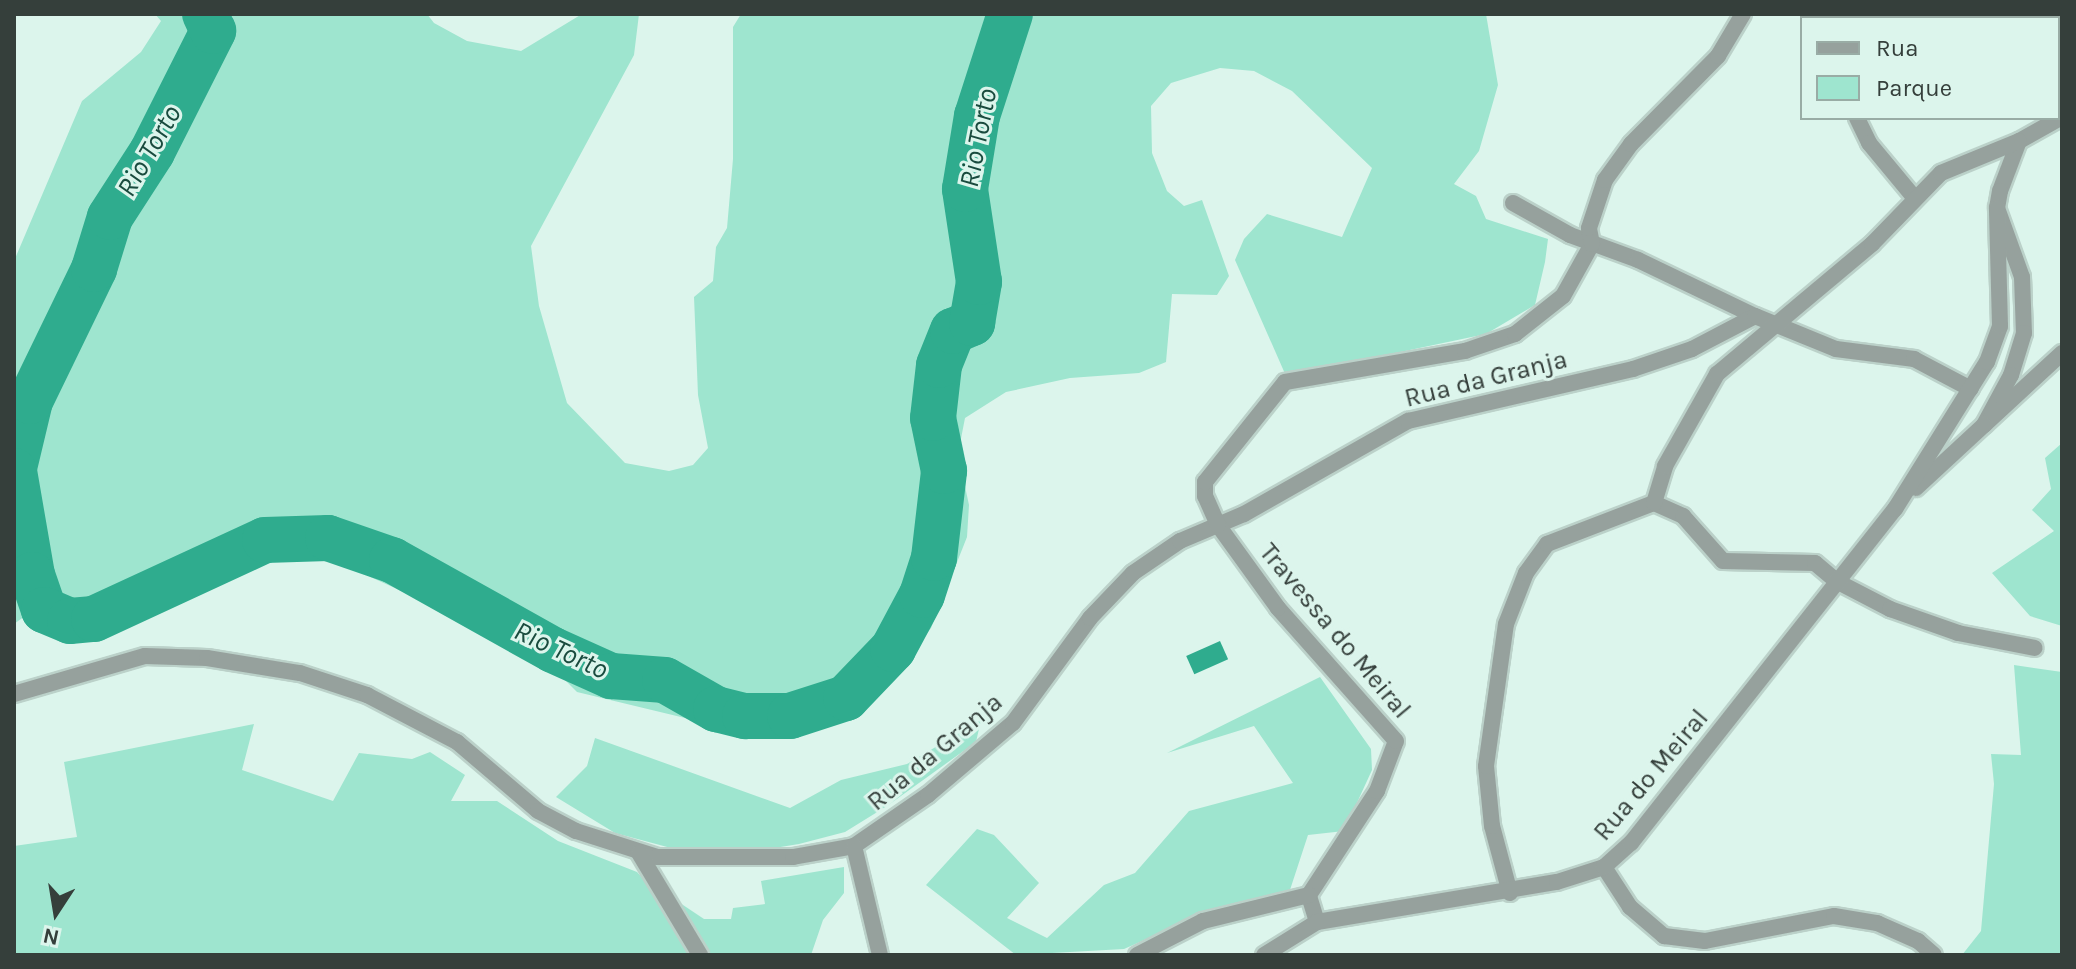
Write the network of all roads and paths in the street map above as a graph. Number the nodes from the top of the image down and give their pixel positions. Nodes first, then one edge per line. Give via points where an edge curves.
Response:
1 (1743, 14) edge
2 (1858, 120) edge
3 (2057, 120) edge
4 (2019, 141) junction
5 (1913, 196) junction
6 (1513, 203) dead end
7 (1997, 208) junction
8 (1592, 244) junction
9 (1755, 316) junction
10 (1774, 326) junction
11 (2062, 353) edge
12 (1971, 389) junction
13 (1984, 425) junction
14 (1654, 503) junction
15 (1895, 509) junction
16 (1218, 525) junction
17 (1838, 582) junction
18 (2035, 648) dead end
19 (14, 694) edge
20 (854, 846) junction
21 (639, 853) junction
22 (1604, 867) junction
23 (1510, 893) junction
24 (1309, 895) junction
25 (1317, 922) junction
26 (700, 955) edge
27 (880, 955) edge
28 (1137, 955) edge
29 (1264, 955) edge
30 (1934, 955) edge

1 - 8 street via 1718,56 1631,144 1605,180 1589,228
2 - 5 street via 1869,143
3 - 4 street
4 - 5 street via 1941,173
4 - 7 street, Rua do Meiral via 2009,158
5 - 10 street via 1872,244
6 - 8 street
7 - 12 street, Rua do Meiral via 2000,326 1996,345
7 - 13 street via 2022,277 2024,333 2011,375
8 - 9 street
8 - 16 street via 1563,296 1515,334 1465,351 1285,382 1205,482 1205,496
9 - 10 street
9 - 16 street, Rua da Granja via 1692,349 1633,369 1408,421
10 - 12 street via 1836,349 1914,359
10 - 14 street via 1717,374 1665,466
11 - 13 street, Rua do Meiral
12 - 15 street, Rua do Meiral
13 - 15 street, Rua do Meiral
14 - 17 street via 1683,516 1723,561 1815,563
14 - 23 street via 1547,544 1526,573 1506,624 1486,766 1492,826
15 - 17 street, Rua do Meiral
16 - 20 street, Rua da Granja via 1180,541 1133,573 1090,618 1013,723 928,795
16 - 24 street, Travessa do Meiral via 1342,686 1396,741 1377,791
17 - 18 street via 1890,609 1958,633
17 - 22 street, Rua do Meiral via 1631,843
19 - 21 street, Rua da Granja via 145,656 207,658 300,673 367,695 414,718 457,742 538,811
20 - 21 street, Rua da Granja via 748,859
20 - 27 street
21 - 26 street
22 - 23 street, Rua do Meiral
22 - 30 street via 1630,907 1664,936 1705,941 1834,916 1877,923 1918,941
23 - 25 street, Rua do Meiral
24 - 25 street
24 - 28 street via 1203,921
25 - 29 street, Rua do Meiral

